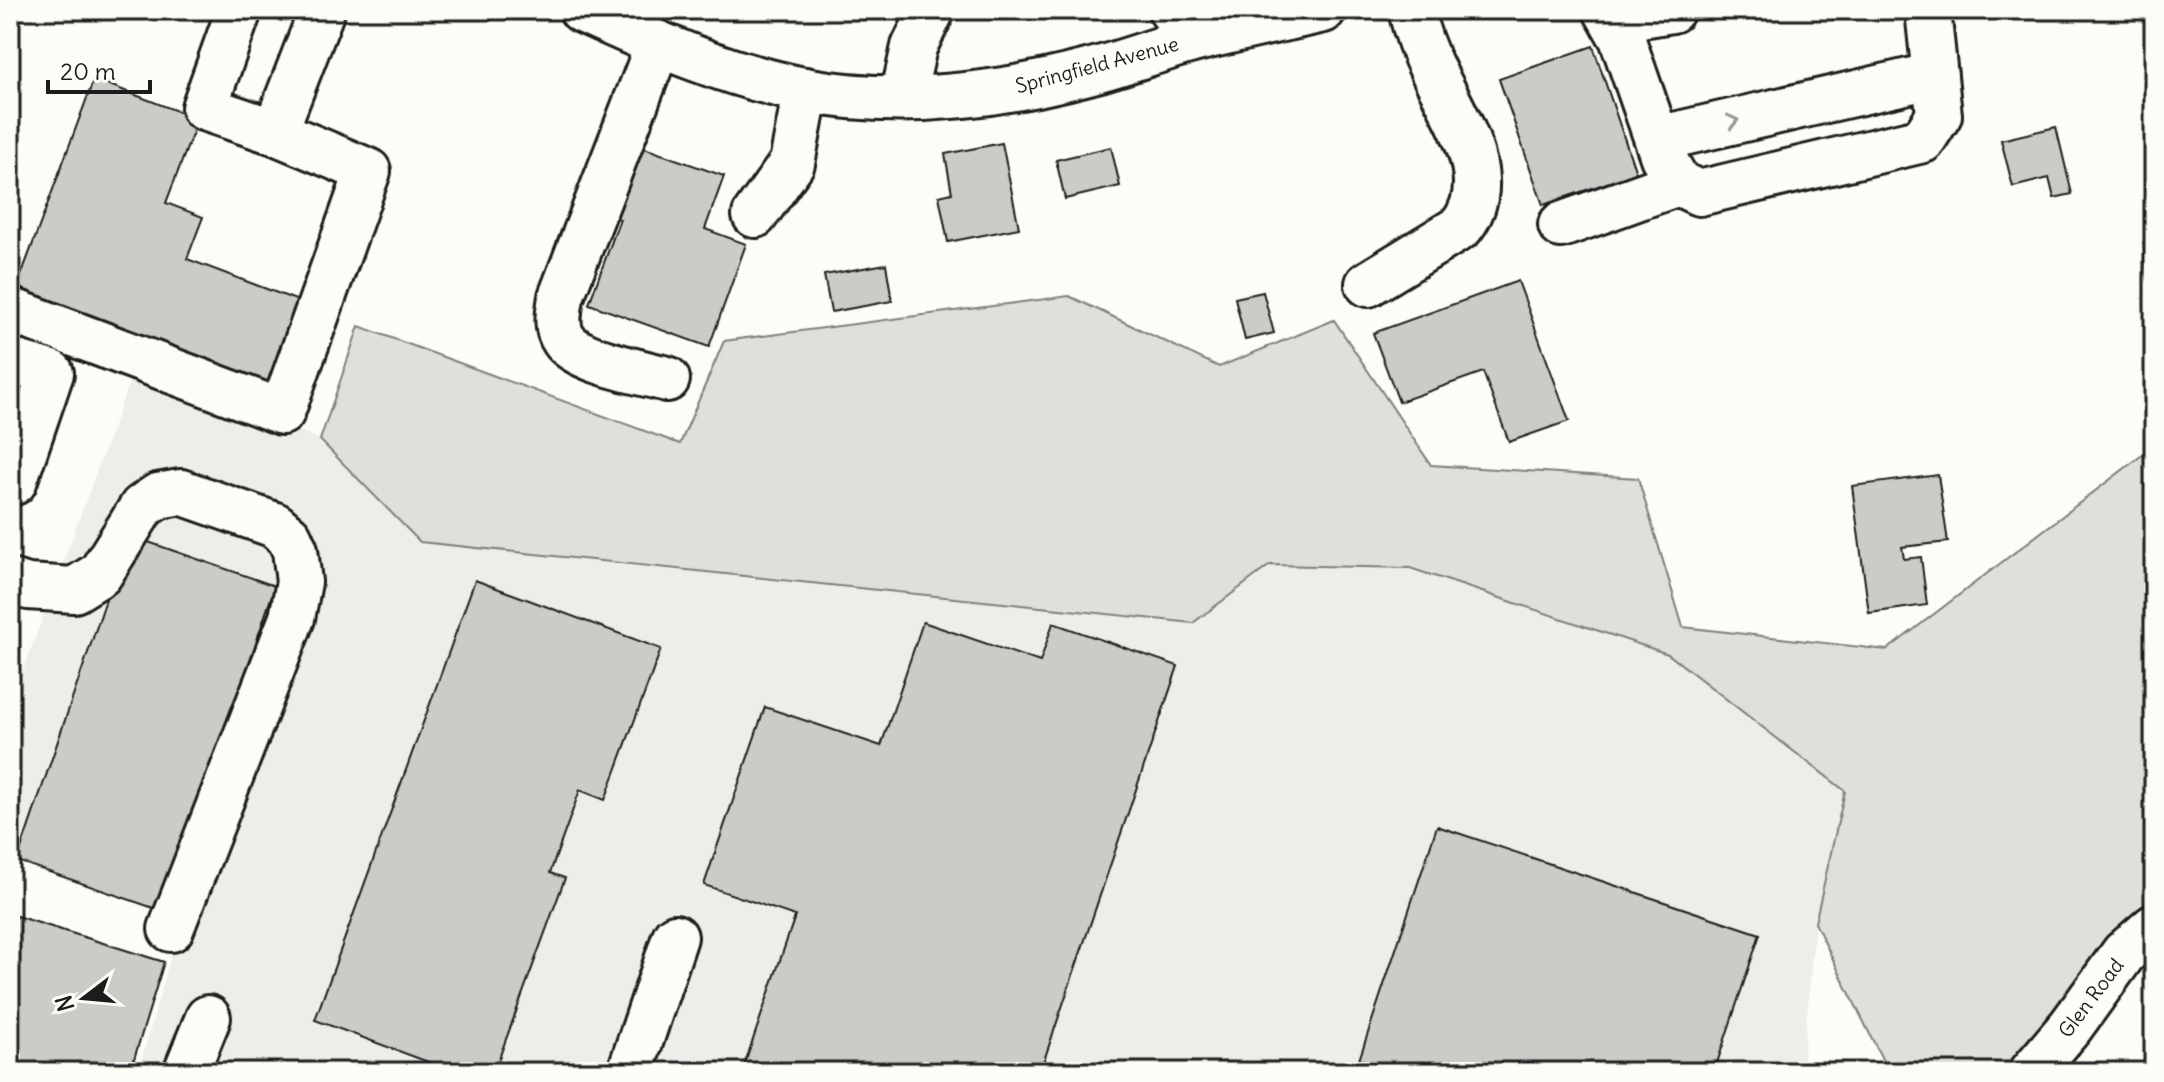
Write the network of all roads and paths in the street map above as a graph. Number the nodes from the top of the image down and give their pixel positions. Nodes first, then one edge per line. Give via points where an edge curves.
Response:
1 (239, 10) edge
2 (322, 10) edge
3 (582, 10) edge
4 (932, 10) edge
5 (1323, 10) edge
6 (1411, 10) edge
7 (1928, 10) edge
8 (1635, 17) edge
9 (1182, 25) edge
10 (658, 45) junction
11 (1935, 75) junction
12 (806, 90) junction
13 (903, 97) junction
14 (275, 132) junction
15 (1657, 139) junction
16 (1678, 183) junction
17 (755, 215) dead end
18 (1561, 225) dead end
19 (1368, 284) dead end
20 (10, 310) edge
21 (10, 361) edge
22 (667, 379) dead end
23 (14, 482) dead end
24 (10, 582) edge
25 (2154, 927) edge
26 (171, 929) dead end
27 (675, 937) dead end
28 (208, 1018) dead end
29 (186, 1072) edge
30 (630, 1072) edge
31 (2032, 1072) edge

1 - 14 main road via 204,108
2 - 14 main road
3 - 10 main road, Springfield Avenue
4 - 13 main road via 914,47
5 - 9 main road, Springfield Avenue
6 - 19 main road via 1425,54 1474,160 1474,205 1461,227
7 - 11 main road
8 - 15 main road
9 - 13 main road, Springfield Avenue via 1087,72 964,95
10 - 12 main road, Springfield Avenue
10 - 22 main road via 561,297 558,321 562,338 574,352
15 -> 11 main road
11 - 16 main road via 1939,115 1923,140 1699,193
12 - 13 main road, Springfield Avenue
12 - 17 main road via 792,163
14 - 20 main road via 368,171 282,412
15 - 16 main road
16 - 18 main road
21 - 23 main road via 51,373
24 - 26 main road via 74,590 100,574 142,507 158,496 181,492 275,525 289,537 299,582 292,618
25 - 31 main road, Glen Road via 2124,953
27 - 30 main road
28 - 29 main road

